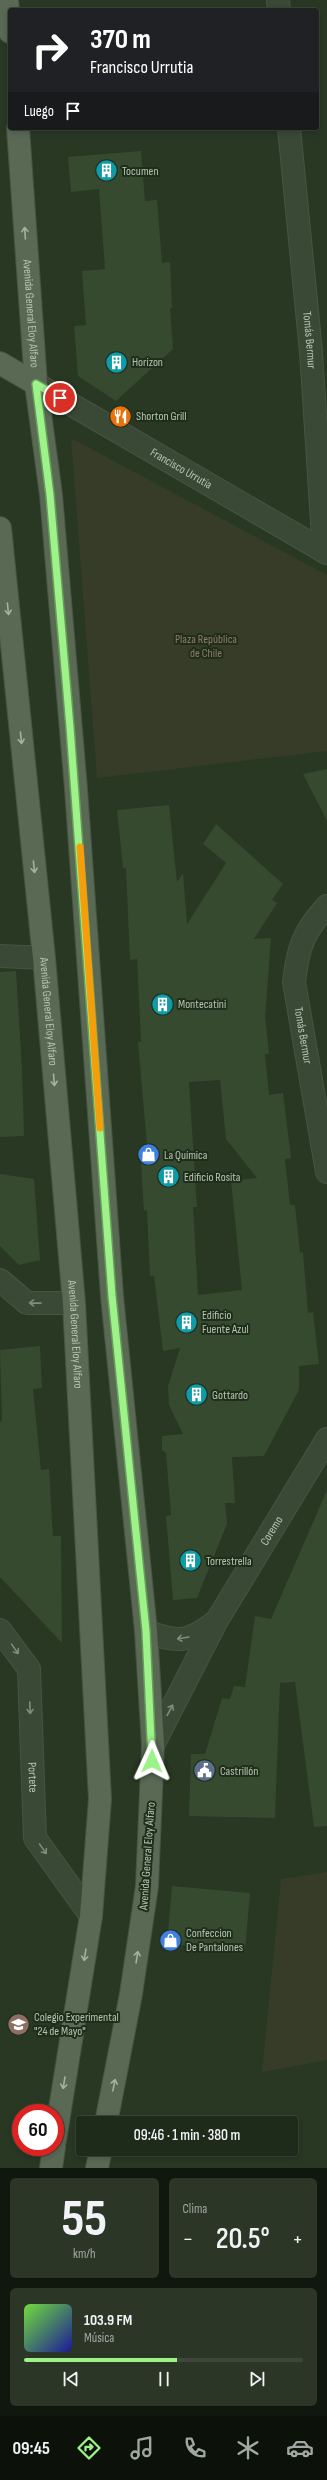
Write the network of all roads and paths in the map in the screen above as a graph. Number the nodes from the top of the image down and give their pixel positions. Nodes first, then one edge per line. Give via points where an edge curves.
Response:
1 (7, 0) edge
2 (8, 11) edge
3 (18, 130) edge
4 (289, 130) edge
5 (0, 363) edge
6 (36, 384) junction
7 (0, 528) edge
8 (325, 553) edge
9 (327, 906) edge
10 (0, 956) edge
11 (44, 958) junction
12 (327, 1172) edge
13 (0, 1280) edge
14 (74, 1303) junction
15 (327, 1439) edge
16 (216, 1622) junction
17 (0, 1630) edge
18 (146, 1631) junction
19 (153, 1745) junction
20 (91, 1916) junction
21 (61, 2104) edge
22 (107, 2116) edge
23 (52, 2156) edge
24 (100, 2156) edge
25 (50, 2168) edge
26 (97, 2168) edge

1 - 2 main road
6 -> 3 main road, Avenida General Eloy Alfaro
4 - 8 street, Tomás Bermur via 311,352
5 - 6 main road
6 - 8 street, Francisco Urrutia
6 - 18 main road, Avenida General Eloy Alfaro via 51,502 75,781 112,1296
7 -> 11 main road, Avenida General Eloy Alfaro
9 - 12 street, Tomás Bermur via 309,926 297,957 294,982
10 - 11 street
11 -> 14 main road, Avenida General Eloy Alfaro
14 -> 13 street via 27,1303
14 - 20 main road, Avenida General Eloy Alfaro via 100,1799
15 - 16 street, Coremo
16 -> 18 street, Coremo via 198,1636 170,1640
19 -> 16 street, Coremo
17 -> 20 street, Portete via 29,1669 35,1838
18 - 19 main road, Avenida General Eloy Alfaro
22 -> 19 main road, Avenida General Eloy Alfaro via 131,1994 147,1886
20 -> 21 main road, Avenida General Eloy Alfaro
23 - 25 main road
24 - 26 main road

